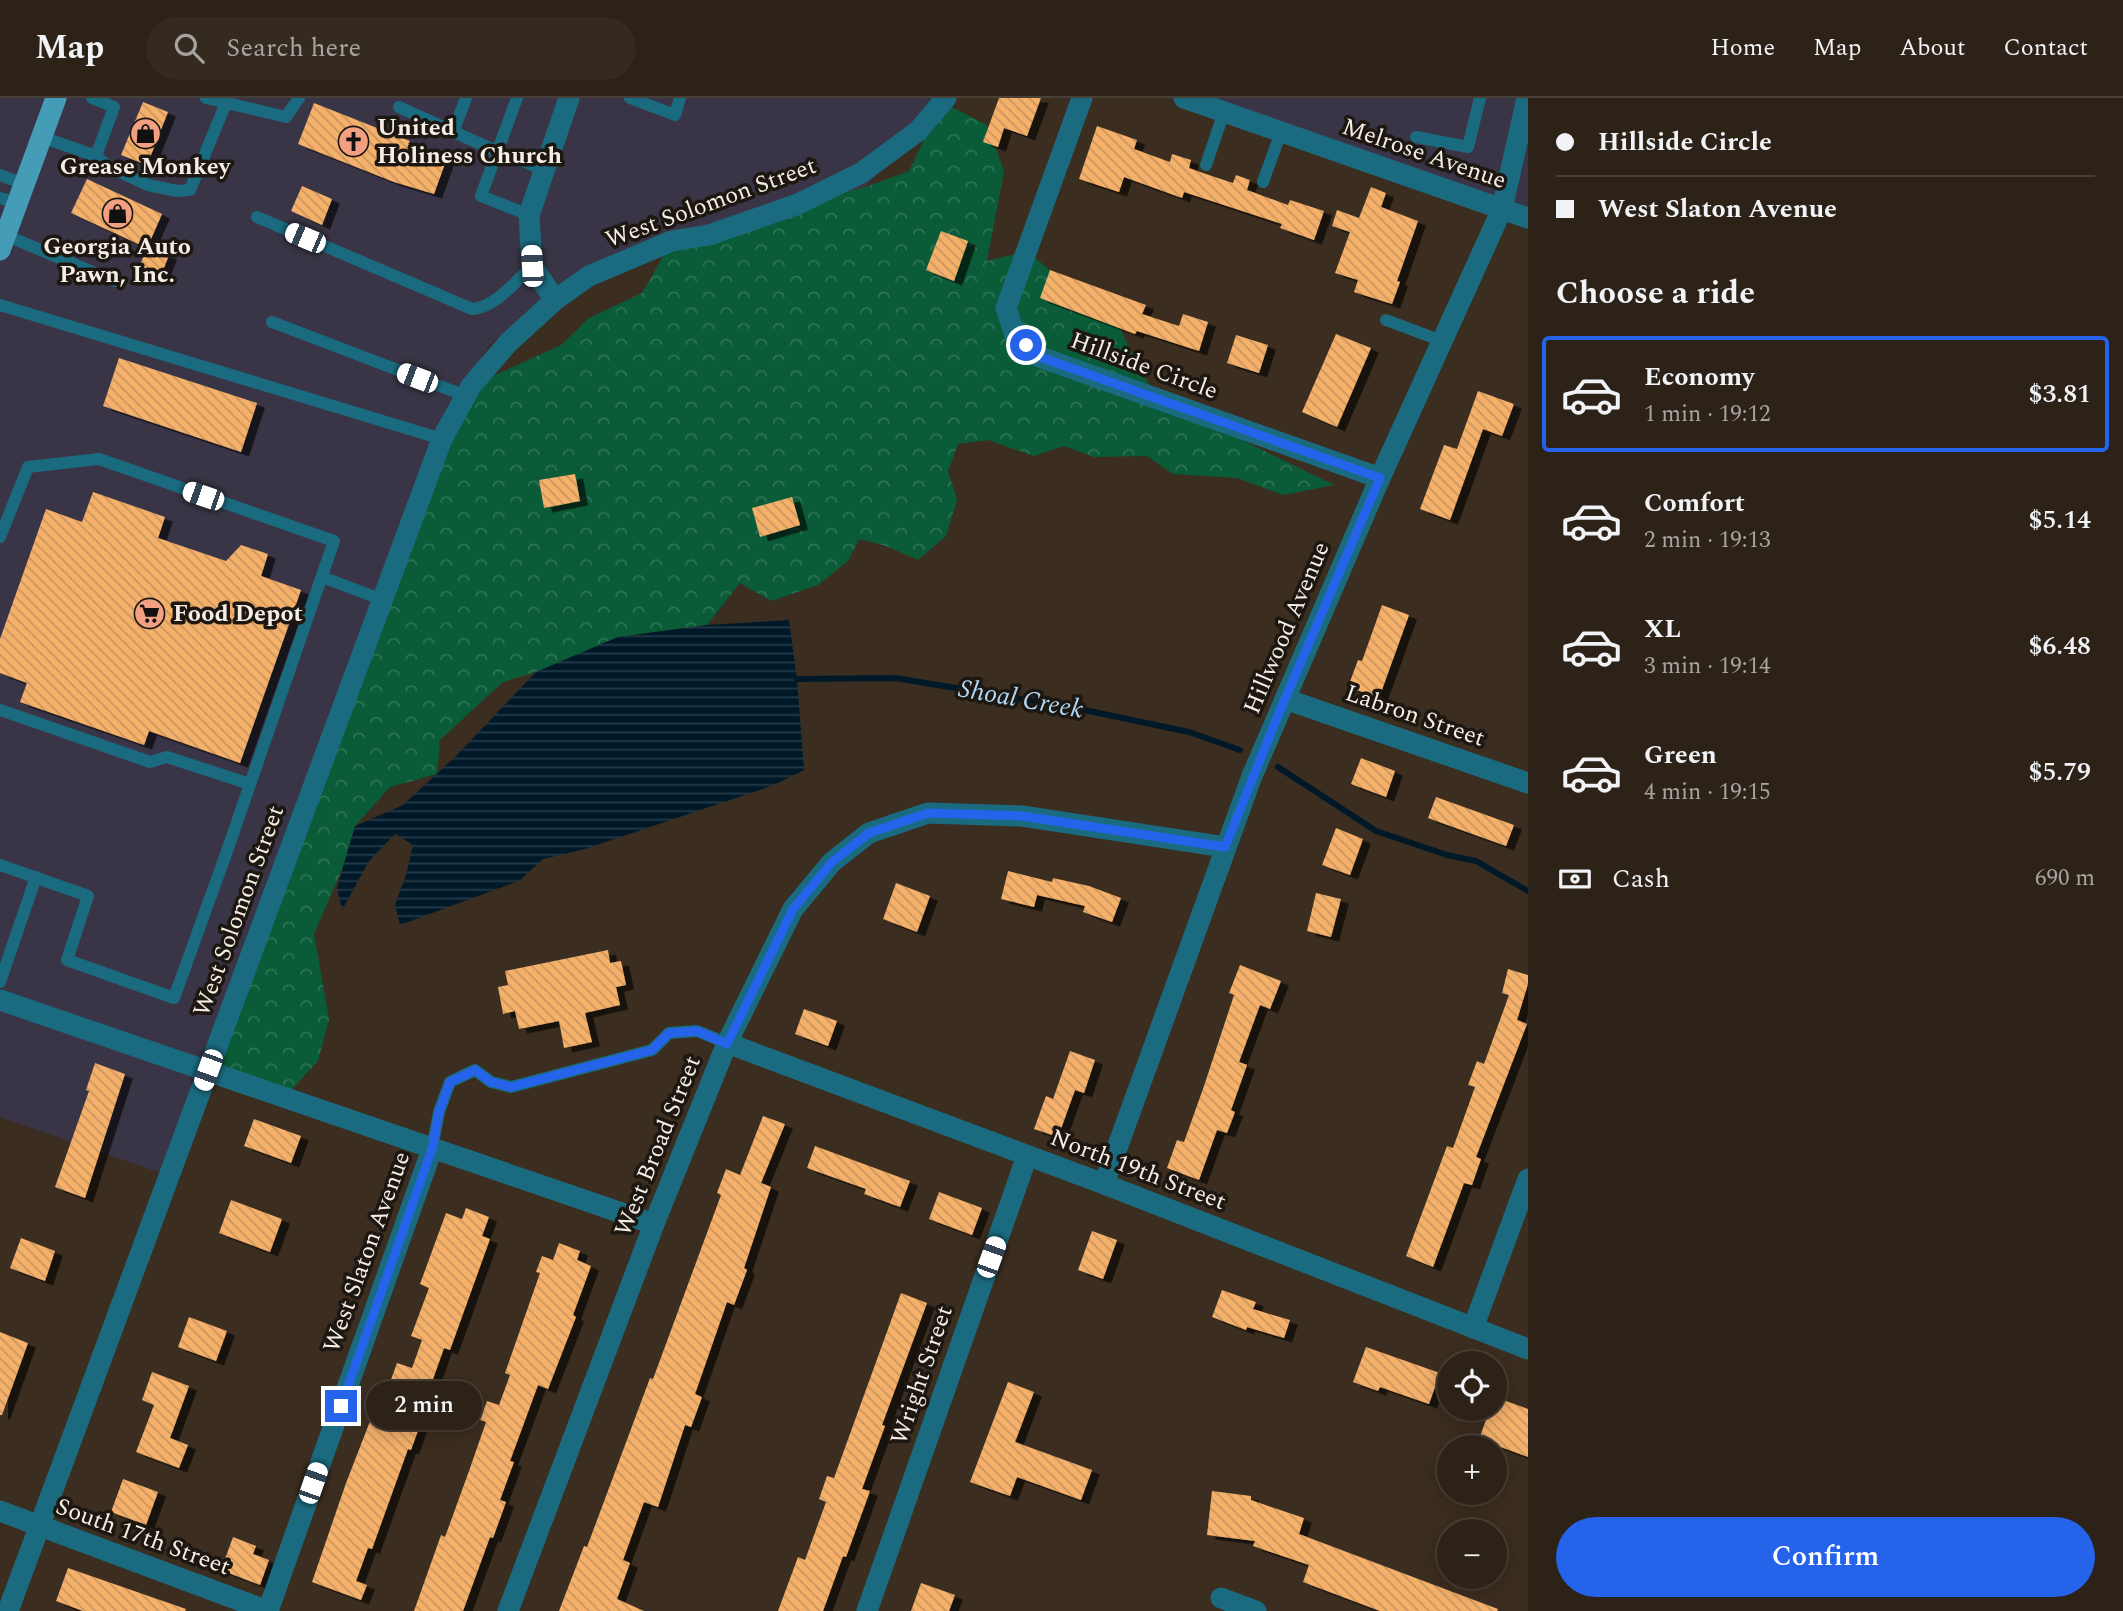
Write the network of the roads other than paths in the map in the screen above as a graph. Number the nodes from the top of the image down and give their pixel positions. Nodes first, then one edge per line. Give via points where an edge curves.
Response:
1 (56, 98) edge
2 (68, 98) edge
3 (92, 98) edge
4 (206, 98) edge
5 (299, 98) edge
6 (466, 98) edge
7 (517, 98) edge
8 (569, 98) edge
9 (630, 98) edge
10 (680, 98) edge
11 (946, 98) edge
12 (1082, 98) edge
13 (1184, 98) edge
14 (1480, 98) edge
15 (1527, 98) edge
16 (226, 103) junction
17 (399, 107) dead end
18 (1224, 112) junction
19 (44, 131) junction
20 (453, 132) junction
21 (1281, 132) junction
22 (1416, 136) dead end
23 (496, 151) junction
24 (96, 156) junction
25 (1206, 165) dead end
26 (543, 169) junction
27 (0, 175) edge
28 (1264, 182) dead end
29 (14, 195) edge
30 (1502, 209) junction
31 (529, 215) junction
32 (257, 218) dead end
33 (1528, 218) edge
34 (3, 243) edge
35 (532, 266) junction
36 (114, 281) dead end
37 (555, 300) junction
38 (0, 305) edge
39 (1386, 320) dead end
40 (272, 322) dead end
41 (1442, 341) junction
42 (466, 396) junction
43 (442, 439) junction
44 (1380, 478) junction
45 (0, 537) edge
46 (322, 577) junction
47 (383, 600) junction
48 (1284, 699) junction
49 (0, 710) edge
50 (1528, 783) edge
51 (250, 784) junction
52 (1225, 847) junction
53 (0, 865) edge
54 (37, 877) junction
55 (0, 982) edge
56 (0, 1000) edge
57 (727, 1044) junction
58 (208, 1070) junction
59 (432, 1149) junction
60 (1027, 1156) junction
61 (1528, 1178) edge
62 (1104, 1184) junction
63 (654, 1224) junction
64 (1473, 1328) junction
65 (1528, 1349) edge
66 (0, 1511) edge
67 (39, 1526) junction
68 (1221, 1598) dead end
69 (8, 1611) edge
70 (268, 1611) edge
71 (508, 1611) edge
72 (867, 1611) edge
73 (1256, 1611) edge

1 - 19 main road
2 - 19 main road
3 - 24 lane via 114,107
4 - 16 lane
5 - 16 lane via 286,117
6 - 20 lane
7 - 23 lane
8 - 26 street
9 - 10 lane via 675,115
11 - 37 street, West Solomon Street via 918,131 861,173 798,204 709,235 672,241 623,261 589,276
12 - 44 street, Hillside Circle via 1006,308 1015,335 1037,356
13 - 18 street, Melrose Avenue
14 - 22 lane via 1468,147
15 - 30 street, Hillwood Avenue
16 - 24 lane via 190,190 148,185
17 - 20 lane
18 - 21 street, Melrose Avenue
18 - 25 lane
19 - 24 lane
19 - 29 main road
20 - 23 lane
21 - 28 lane
21 - 30 street, Melrose Avenue
23 - 26 lane
23 - 31 lane via 481,196
26 - 31 street
27 - 29 lane
29 - 34 main road
30 - 33 street, Melrose Avenue
30 - 41 street, Hillwood Avenue
31 - 35 street
32 - 35 lane via 472,309 484,308
34 - 36 lane
35 - 37 street
37 - 42 street, West Solomon Street via 508,343
38 - 43 lane
39 - 41 lane
40 - 42 lane
41 - 44 street, Hillwood Avenue
42 - 43 street, West Solomon Street
43 - 47 street, West Solomon Street
44 - 48 street, Hillwood Avenue
45 - 46 lane via 28,467 99,460 334,541
46 - 47 lane
46 - 51 lane
47 - 58 street, West Solomon Street
48 - 50 street, Labron Street
48 - 52 street, Hillwood Avenue
49 - 51 lane via 150,762 167,757
51 - 54 lane via 174,998 67,960 88,896
52 - 57 street, West Broad Street via 1009,816 928,813 869,833 832,862 793,909
52 - 62 street, Hillwood Avenue
53 - 54 lane
54 - 55 lane
56 - 58 street
57 - 59 lane via 697,1031 669,1033 652,1050 511,1087 491,1082 475,1070 450,1082
57 - 60 street, North 19th Street
57 - 63 street, West Broad Street
58 - 59 street
58 - 67 street, West Solomon Street
59 - 63 street
59 - 70 street, West Slaton Avenue
60 - 62 street, North 19th Street
60 - 72 street, Wright Street
61 - 64 street
62 - 64 street, North 19th Street
63 - 71 street, West Broad Street
64 - 65 street, North 19th Street
66 - 67 street, South 17th Street
67 - 69 street, West Solomon Street
67 - 70 street, South 17th Street
68 - 73 street

